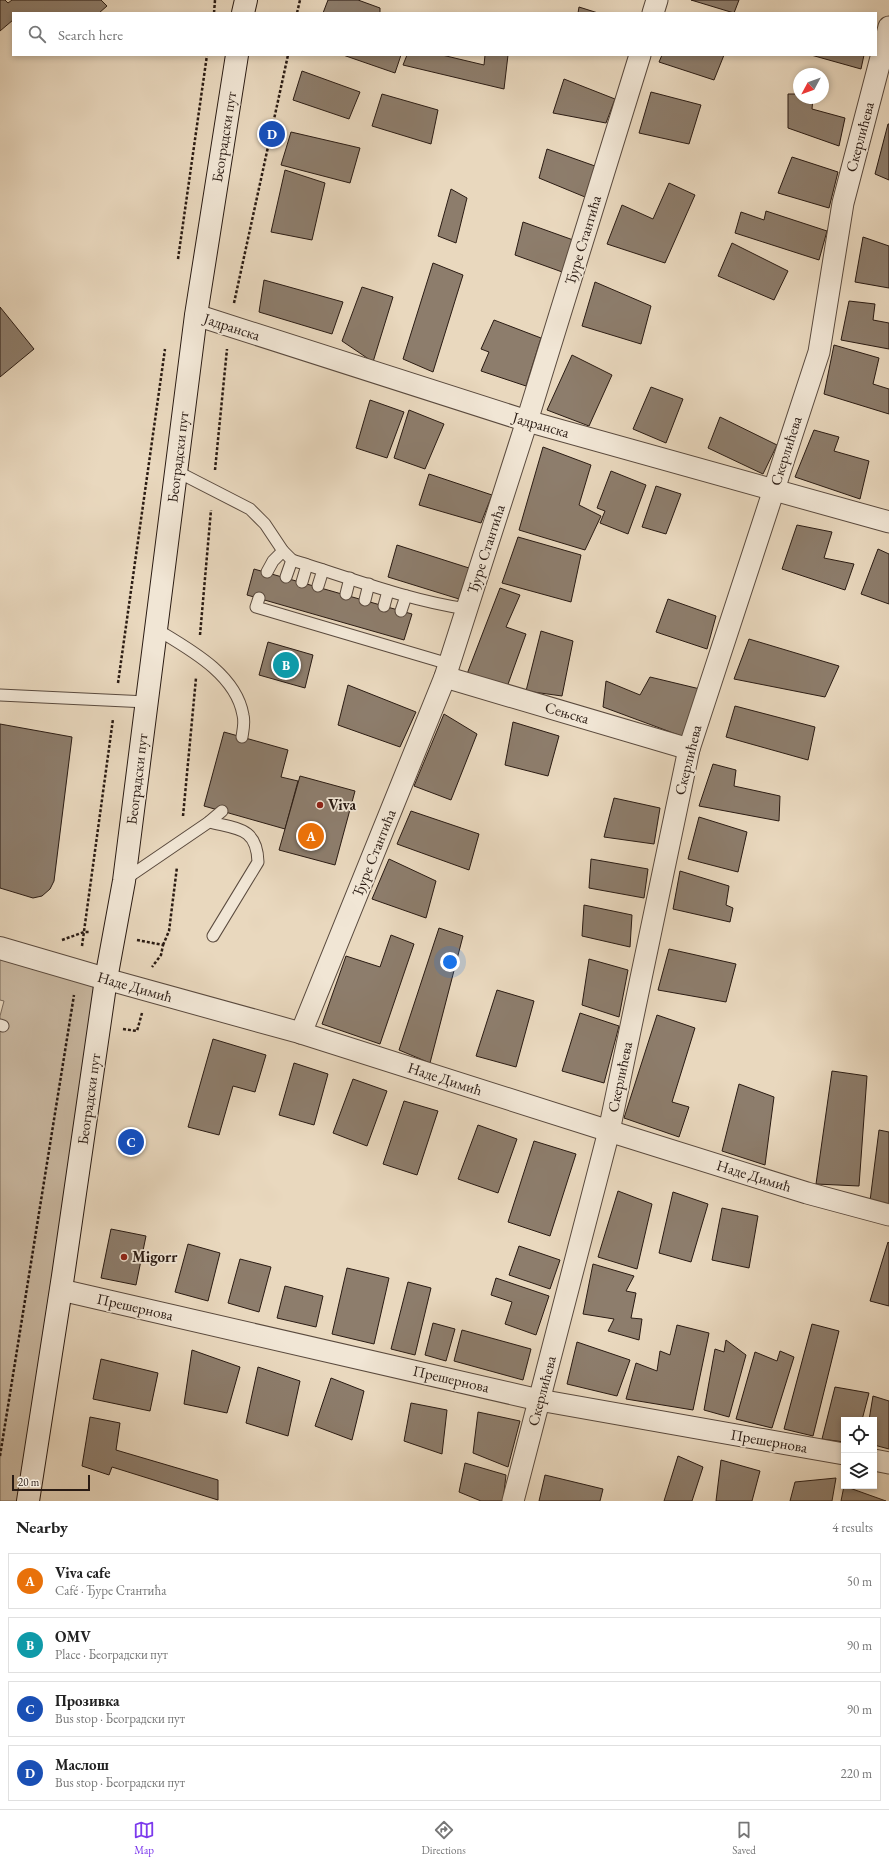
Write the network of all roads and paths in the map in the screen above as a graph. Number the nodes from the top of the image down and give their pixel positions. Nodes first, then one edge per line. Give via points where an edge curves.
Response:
1 (215, 0) edge
2 (246, 0) edge
3 (300, 0) edge
4 (657, 0) edge
5 (214, 12) edge
6 (244, 12) edge
7 (297, 12) edge
8 (653, 12) edge
9 (889, 27) edge
10 (237, 56) edge
11 (640, 56) edge
12 (196, 315) junction
13 (527, 421) junction
14 (176, 472) junction
15 (773, 491) junction
16 (889, 522) edge
17 (283, 551) junction
18 (292, 560) junction
19 (307, 565) junction
20 (323, 570) junction
21 (267, 572) dead end
22 (286, 577) dead end
23 (350, 578) junction
24 (302, 582) dead end
25 (369, 584) junction
26 (318, 586) dead end
27 (388, 591) junction
28 (346, 594) dead end
29 (406, 596) junction
30 (259, 598) dead end
31 (365, 600) dead end
32 (384, 606) dead end
33 (467, 609) junction
34 (401, 611) dead end
35 (156, 630) junction
36 (447, 670) junction
37 (0, 696) edge
38 (147, 702) junction
39 (242, 737) dead end
40 (689, 749) junction
41 (222, 812) dead end
42 (209, 822) junction
43 (124, 881) junction
44 (213, 936) dead end
45 (0, 948) edge
46 (78, 970) junction
47 (106, 979) junction
48 (301, 1033) junction
49 (609, 1131) junction
50 (889, 1215) edge
51 (61, 1290) junction
52 (540, 1400) junction
53 (841, 1453) edge
54 (0, 1456) edge
55 (877, 1461) edge
56 (889, 1463) edge
57 (28, 1501) edge
58 (513, 1501) edge

1 - 5 path
2 - 6 main road
3 - 7 path
4 - 8 street
9 - 15 street, Скерлићева via 843,203 819,352
10 - 12 main road, Београдски пут
11 - 13 street, Ђуре Стантића
12 - 13 street, Јадранска
12 - 14 main road, Београдски пут
13 - 15 street, Јадранска
13 - 33 street, Ђуре Стантића
14 - 17 lane via 250,509 265,524
14 - 35 main road, Београдски пут
15 - 16 street, Јадранска
15 - 40 street, Скерлићева
17 - 18 lane
17 - 21 lane
18 - 19 lane
18 - 22 lane
19 - 20 lane
19 - 24 lane
20 - 23 lane
20 - 26 lane
23 - 25 lane
23 - 28 lane
25 - 27 lane
25 - 31 lane
27 - 29 lane
27 - 32 lane
29 - 33 lane via 438,605
29 - 34 lane
30 - 36 lane via 256,607 293,612 392,642
33 - 36 street, Ђуре Стантића
35 - 38 main road, Београдски пут
35 - 39 lane via 184,646 227,682 239,701 244,716
36 - 40 street, Сењска
36 - 48 street, Ђуре Стантића
37 - 38 lane
38 - 43 main road, Београдски пут
40 - 49 street, Скерлићева
41 - 42 lane
42 - 43 lane
42 - 44 lane via 245,831 258,848 258,862
43 - 47 main road, Београдски пут
45 - 46 main road, Наде Димић
46 - 47 main road, Наде Димић
46 - 54 path
47 - 48 street, Наде Димић
47 - 51 main road, Београдски пут
48 - 49 street, Наде Димић
49 - 50 street, Наде Димић
49 - 52 street, Скерлићева
51 - 52 street, Прешернова
51 - 57 main road, Београдски пут
52 - 53 street, Прешернова
52 - 58 street, Скерлићева
55 - 56 street

